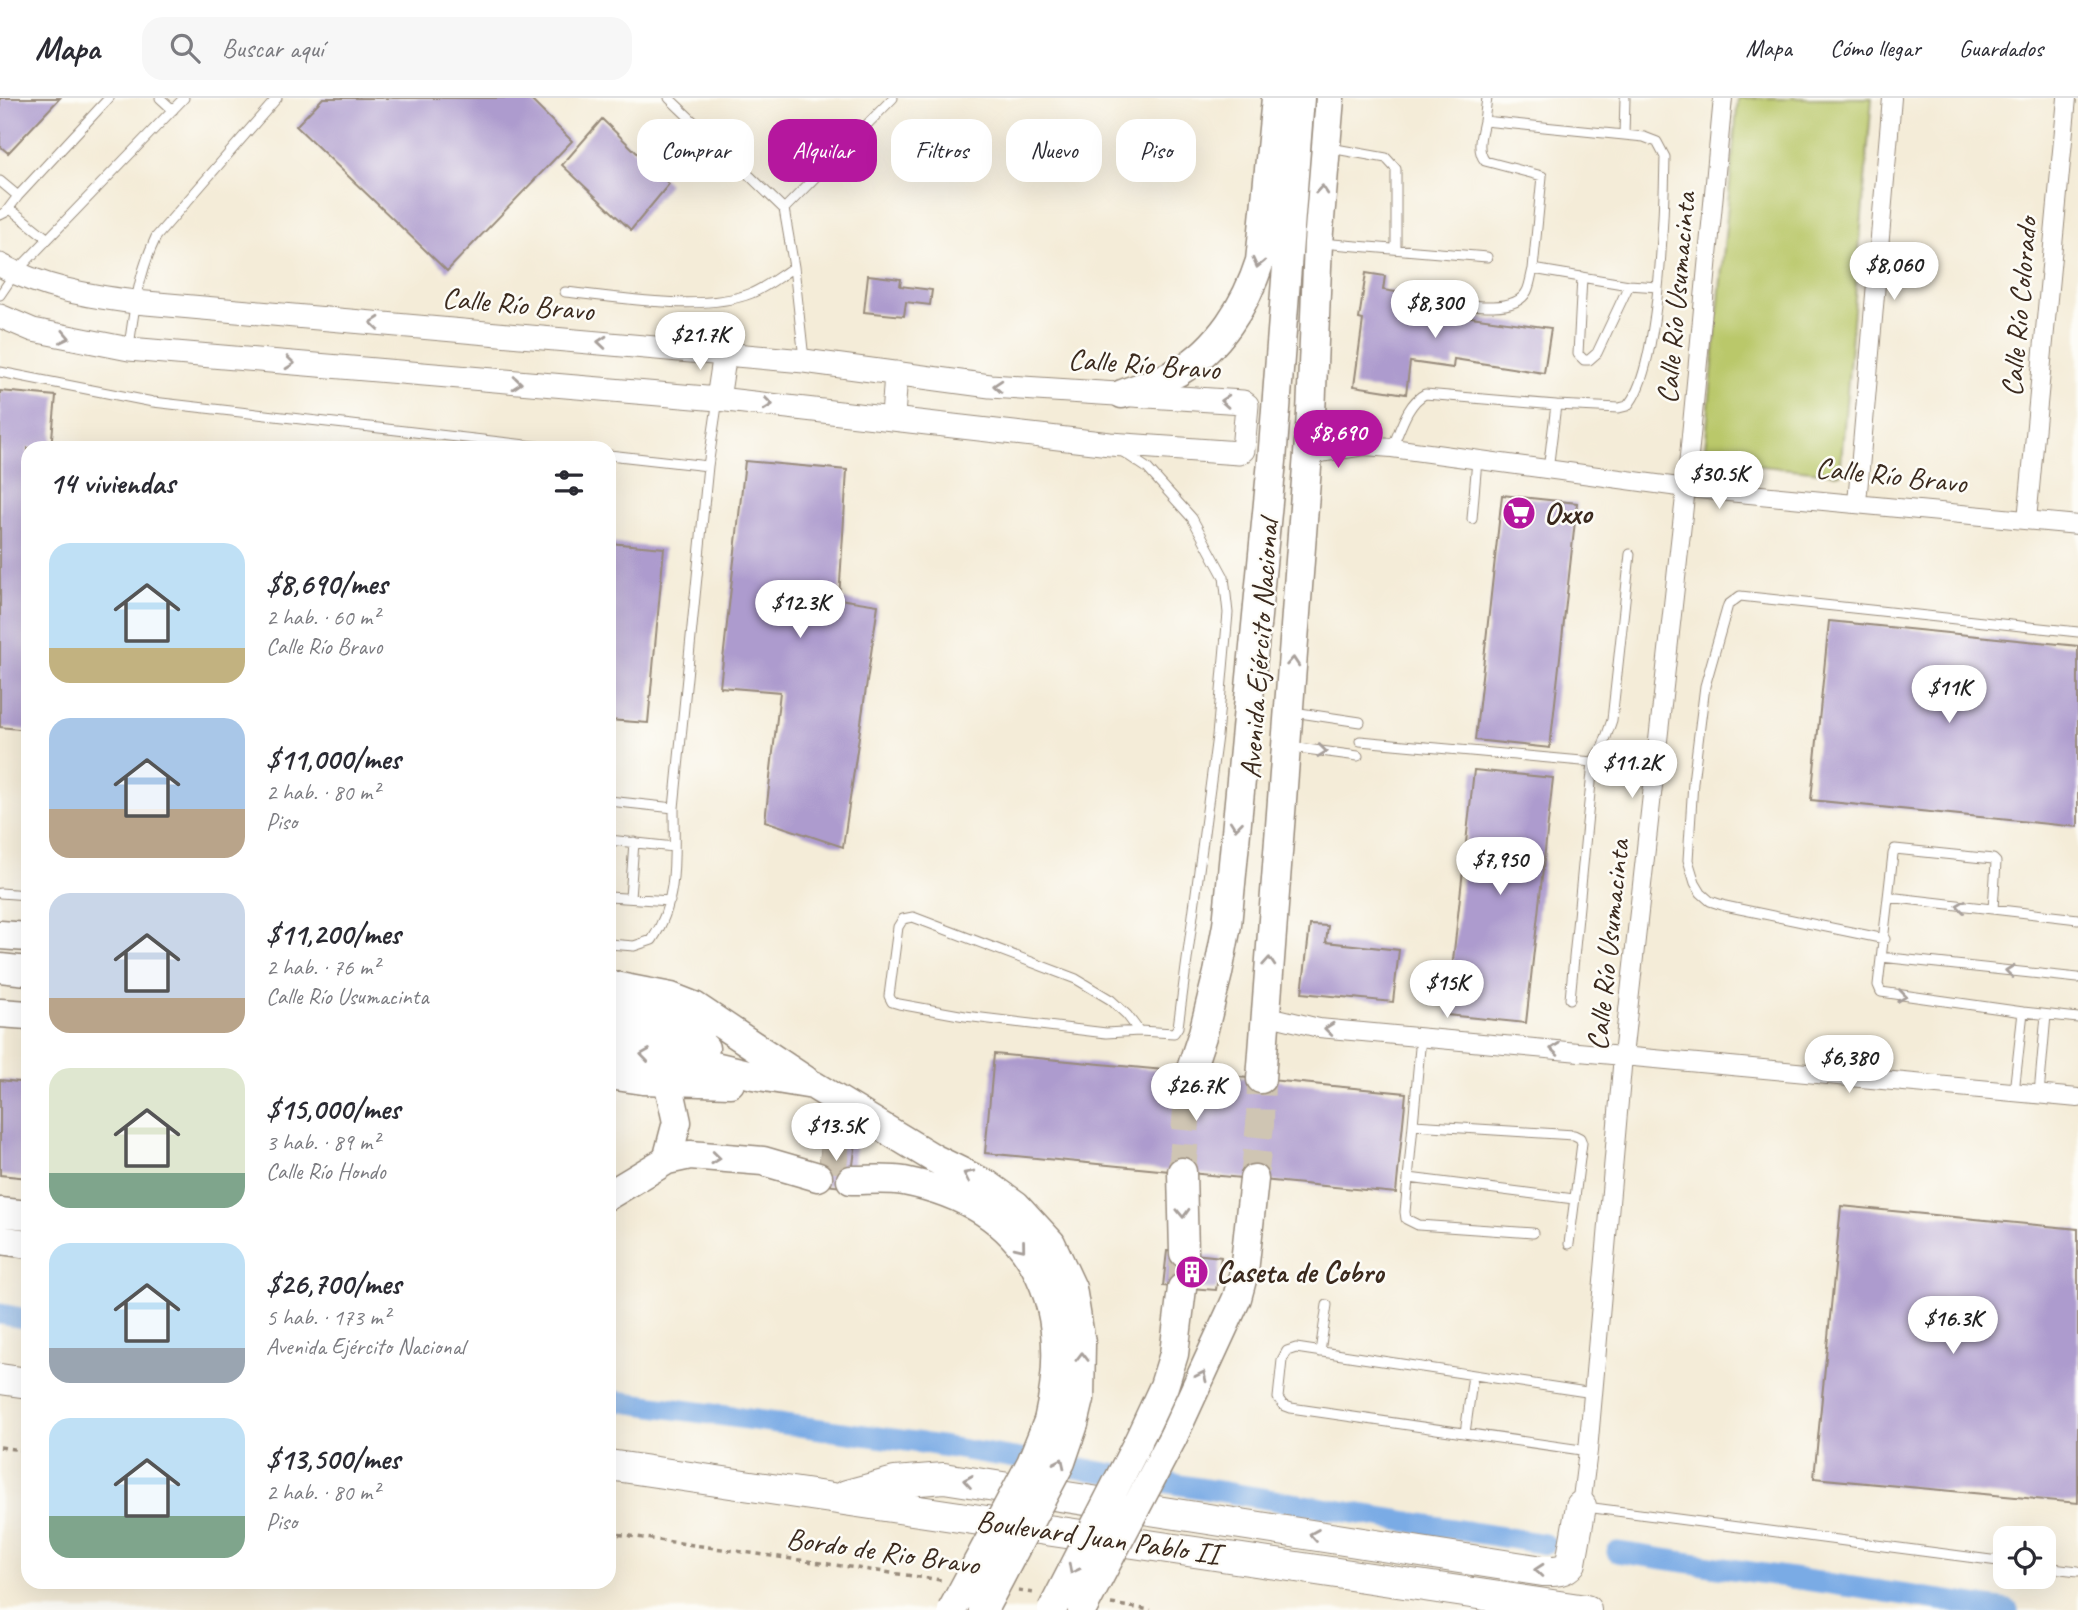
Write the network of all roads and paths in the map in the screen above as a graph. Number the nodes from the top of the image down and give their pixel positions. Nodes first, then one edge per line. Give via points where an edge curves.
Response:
1 (109, 98) edge
2 (160, 98) edge
3 (184, 98) edge
4 (277, 98) edge
5 (668, 98) edge
6 (893, 98) edge
7 (1276, 98) edge
8 (1300, 98) edge
9 (1330, 98) edge
10 (1487, 98) edge
11 (1625, 98) edge
12 (1723, 98) edge
13 (1892, 98) edge
14 (2067, 98) edge
15 (173, 110) junction
16 (1483, 121) junction
17 (1624, 135) junction
18 (1326, 148) junction
19 (0, 181) edge
20 (1293, 187) junction
21 (18, 196) junction
22 (9, 208) junction
23 (784, 209) junction
24 (0, 215) edge
25 (48, 239) junction
26 (1318, 243) junction
27 (1396, 249) junction
28 (1487, 257) dead end
29 (794, 267) junction
30 (7, 269) edge
31 (1533, 269) junction
32 (1582, 277) junction
33 (1629, 285) junction
34 (1658, 287) junction
35 (565, 292) dead end
36 (0, 295) edge
37 (1427, 299) dead end
38 (135, 302) junction
39 (0, 316) edge
40 (129, 349) junction
41 (726, 353) junction
42 (804, 361) junction
43 (0, 372) edge
44 (896, 373) junction
45 (1122, 394) junction
46 (718, 399) junction
47 (1556, 405) junction
48 (1311, 414) junction
49 (893, 417) junction
50 (491, 441) edge
51 (1110, 443) junction
52 (1364, 446) junction
53 (1392, 448) junction
54 (1307, 455) junction
55 (616, 456) edge
56 (1477, 460) junction
57 (708, 466) junction
58 (1548, 470) junction
59 (1686, 488) junction
60 (1857, 503) junction
61 (1472, 519) dead end
62 (2027, 520) junction
63 (2078, 525) edge
64 (1630, 554) dead end
65 (2078, 632) edge
66 (1289, 712) junction
67 (1360, 722) dead end
68 (1360, 741) dead end
69 (1285, 747) junction
70 (1358, 756) dead end
71 (1593, 762) junction
72 (616, 802) edge
73 (674, 808) junction
74 (616, 841) edge
75 (634, 842) junction
76 (674, 847) junction
77 (0, 893) edge
78 (21, 894) edge
79 (616, 897) edge
80 (1888, 897) junction
81 (630, 898) junction
82 (670, 901) junction
83 (1993, 909) junction
84 (2078, 919) edge
85 (0, 935) edge
86 (21, 936) edge
87 (1885, 939) junction
88 (616, 945) edge
89 (1881, 957) junction
90 (0, 968) edge
91 (21, 970) edge
92 (2078, 978) edge
93 (616, 986) edge
94 (0, 988) edge
95 (21, 990) edge
96 (1570, 999) dead end
97 (616, 1009) edge
98 (2023, 1012) junction
99 (0, 1013) edge
100 (21, 1014) edge
101 (1265, 1015) junction
102 (2046, 1015) junction
103 (2078, 1018) edge
104 (1139, 1031) junction
105 (616, 1032) edge
106 (1421, 1037) junction
107 (616, 1051) edge
108 (1623, 1056) junction
109 (1190, 1072) tunnel mouth
110 (616, 1076) edge
111 (1261, 1079) tunnel mouth
112 (668, 1081) junction
113 (813, 1085) junction
114 (2014, 1092) junction
115 (2039, 1094) junction
116 (2078, 1098) edge
117 (1414, 1125) junction
118 (667, 1160) junction
119 (819, 1167) tunnel mouth
120 (852, 1171) tunnel mouth
121 (1182, 1172) tunnel mouth
122 (1409, 1178) junction
123 (1254, 1179) tunnel mouth
124 (616, 1191) edge
125 (1574, 1199) junction
126 (0, 1212) edge
127 (21, 1214) edge
128 (1533, 1233) dead end
129 (0, 1240) edge
130 (21, 1243) edge
131 (1569, 1244) dead end
132 (1184, 1253) tunnel mouth
133 (1181, 1288) tunnel mouth
134 (1328, 1305) dead end
135 (1320, 1352) junction
136 (1472, 1375) junction
137 (0, 1379) edge
138 (21, 1382) edge
139 (1594, 1393) junction
140 (1061, 1423) junction
141 (1465, 1433) junction
142 (0, 1447) edge
143 (21, 1450) edge
144 (1588, 1451) junction
145 (616, 1466) edge
146 (836, 1499) junction
147 (1581, 1506) junction
148 (616, 1534) edge
149 (1993, 1560) edge
150 (2056, 1568) edge
151 (2078, 1571) edge
152 (951, 1582) dead end
153 (1006, 1590) dead end
154 (1043, 1602) edge
155 (1092, 1607) edge
156 (1143, 1609) edge
157 (952, 1610) edge
158 (983, 1610) edge
159 (1151, 1610) edge
160 (1586, 1610) edge

1 - 21 lane
2 - 15 lane
3 - 15 lane
4 - 38 lane via 156,237 145,258
5 - 23 lane
6 - 23 lane
7 -> 45 main road via 1260,261 1252,285 1230,324 1209,347 1178,372
8 - 20 main road, Avenida Ejército Nacional
9 - 18 main road, Avenida Ejército Nacional
10 - 16 lane
11 - 17 lane
12 - 59 street, Calle Río Usumacinta
13 - 60 street
14 - 62 street, Calle Río Colorado
15 - 25 lane
16 - 17 lane
16 - 31 lane via 1480,153 1485,161 1542,176
17 - 34 lane via 1657,142 1665,157
26 -> 18 main road, Avenida Ejército Nacional
18 - 27 lane via 1386,158 1396,169
19 - 21 lane
20 - 54 main road via 1302,286 1294,440
20 -> 109 main road, Avenida Ejército Nacional via 1227,925
21 - 22 lane
22 - 24 lane
22 - 25 lane
23 - 29 lane
25 - 30 lane
26 - 27 lane
26 - 48 main road, Avenida Ejército Nacional
27 - 28 lane
29 - 35 lane via 750,294 703,303
29 - 42 lane
30 - 36 lane
30 - 38 street, Calle Río Bravo via 55,288
31 - 32 lane
31 - 37 lane via 1527,293 1514,305
32 - 33 lane
32 - 33 lane via 1578,354 1584,360 1597,353
33 - 34 lane
34 - 47 lane via 1644,370 1627,406
38 - 40 lane
41 -> 38 street, Calle Río Bravo
39 -> 40 street, Calle Río Bravo via 33,330
40 -> 46 street, Calle Río Bravo
41 - 42 street, Calle Río Bravo
41 - 46 street
42 - 44 street, Calle Río Bravo
43 - 50 lane via 153,402
45 -> 44 street, Calle Río Bravo via 990,386
44 - 49 street
51 -> 45 street, Calle Río Bravo via 1243,450 1247,405 1243,402
46 -> 49 street, Calle Río Bravo
46 - 57 lane
47 - 53 lane via 1425,394 1412,405
47 - 58 lane
48 - 52 street, Calle Río Bravo
48 - 54 main road, Avenida Ejército Nacional
49 - 51 street, Calle Río Bravo
51 - 104 lane via 1147,468 1192,517 1224,578 1228,613 1217,736 1178,1027 1174,1033
52 - 53 street, Calle Río Bravo
52 - 54 street, Calle Río Bravo
53 - 56 street, Calle Río Bravo
66 -> 54 main road, Avenida Ejército Nacional
55 - 57 lane
56 - 58 street, Calle Río Bravo
56 - 61 lane
57 - 73 lane
58 - 59 street, Calle Río Bravo
59 - 60 street, Calle Río Bravo
59 - 108 street, Calle Río Usumacinta
60 - 62 street, Calle Río Bravo
62 - 63 street, Calle Río Bravo
64 - 71 lane via 1612,720
65 - 87 lane via 1740,596 1728,605 1705,686 1693,782 1688,860 1695,883 1710,901 1726,906
66 - 67 lane
66 - 69 main road, Avenida Ejército Nacional
68 - 71 lane
69 -> 70 lane
101 -> 69 main road, Avenida Ejército Nacional
71 - 96 lane
72 - 73 lane
73 - 76 lane
74 - 75 lane
75 - 76 lane
75 - 81 lane
76 - 82 lane
77 - 78 lane
79 - 81 lane
83 -> 80 lane
80 - 83 lane via 1895,849 1993,859
80 - 87 lane
81 - 82 lane
82 - 88 lane via 652,940 634,946
83 - 84 lane
85 - 86 main road
87 - 89 lane
92 -> 89 lane
89 -> 98 lane via 1878,985 1884,993
90 - 91 main road
93 - 113 main road via 671,996 694,1006
94 - 95 main road
97 - 113 main road via 687,1021
98 - 102 lane
98 - 114 lane
99 - 100 main road
106 -> 101 street via 1319,1028
101 - 111 main road, Avenida Ejército Nacional
102 - 103 lane
102 - 115 lane
104 - 104 lane via 1106,1033 895,1003 888,996 900,922 913,917 1076,979 1111,1000
105 - 113 main road via 691,1043
108 -> 106 street
106 - 117 lane
113 -> 107 main road
108 - 114 street
108 - 139 street, Calle Río Usumacinta
110 - 112 main road
112 - 113 main road
112 - 118 main road via 677,1122
140 -> 113 main road via 1080,1399 1082,1372 1072,1288 1051,1243 1016,1205 988,1185 935,1159
114 - 115 street
115 - 116 street
117 - 122 lane
117 - 125 lane via 1578,1137 1582,1143
118 -> 119 main road via 690,1155
118 - 124 main road
120 -> 140 main road via 937,1190 980,1209 1017,1240 1043,1281 1056,1329
121 -> 132 main road
122 - 125 lane
122 - 128 lane via 1405,1212 1415,1225
155 -> 123 main road, bridge via 1230,1317 1244,1272
125 - 131 lane
126 - 127 main road
129 - 130 main road
133 -> 154 main road, bridge via 1174,1354 1164,1386 1138,1443
134 - 135 lane
135 - 136 lane
135 - 141 lane via 1287,1351 1278,1398 1283,1405
136 - 139 lane
136 - 141 lane
137 - 138 highway
139 - 144 street, Calle Río Usumacinta
140 - 157 main road, bridge via 1031,1463
158 -> 140 main road, bridge via 1061,1462
141 - 144 lane
142 - 143 path
144 - 147 street, Calle Río Usumacinta
145 - 146 highway, Boulevard Juan Pablo II
147 -> 146 highway via 1571,1563 1558,1571 1543,1571 944,1478 895,1482
146 - 160 highway, Boulevard Juan Pablo II
147 - 149 lane
148 - 152 path, Bordo de Rio Bravo
150 - 151 lane
153 - 154 path, Bordo de Rio Bravo
155 - 156 path
156 - 159 path

